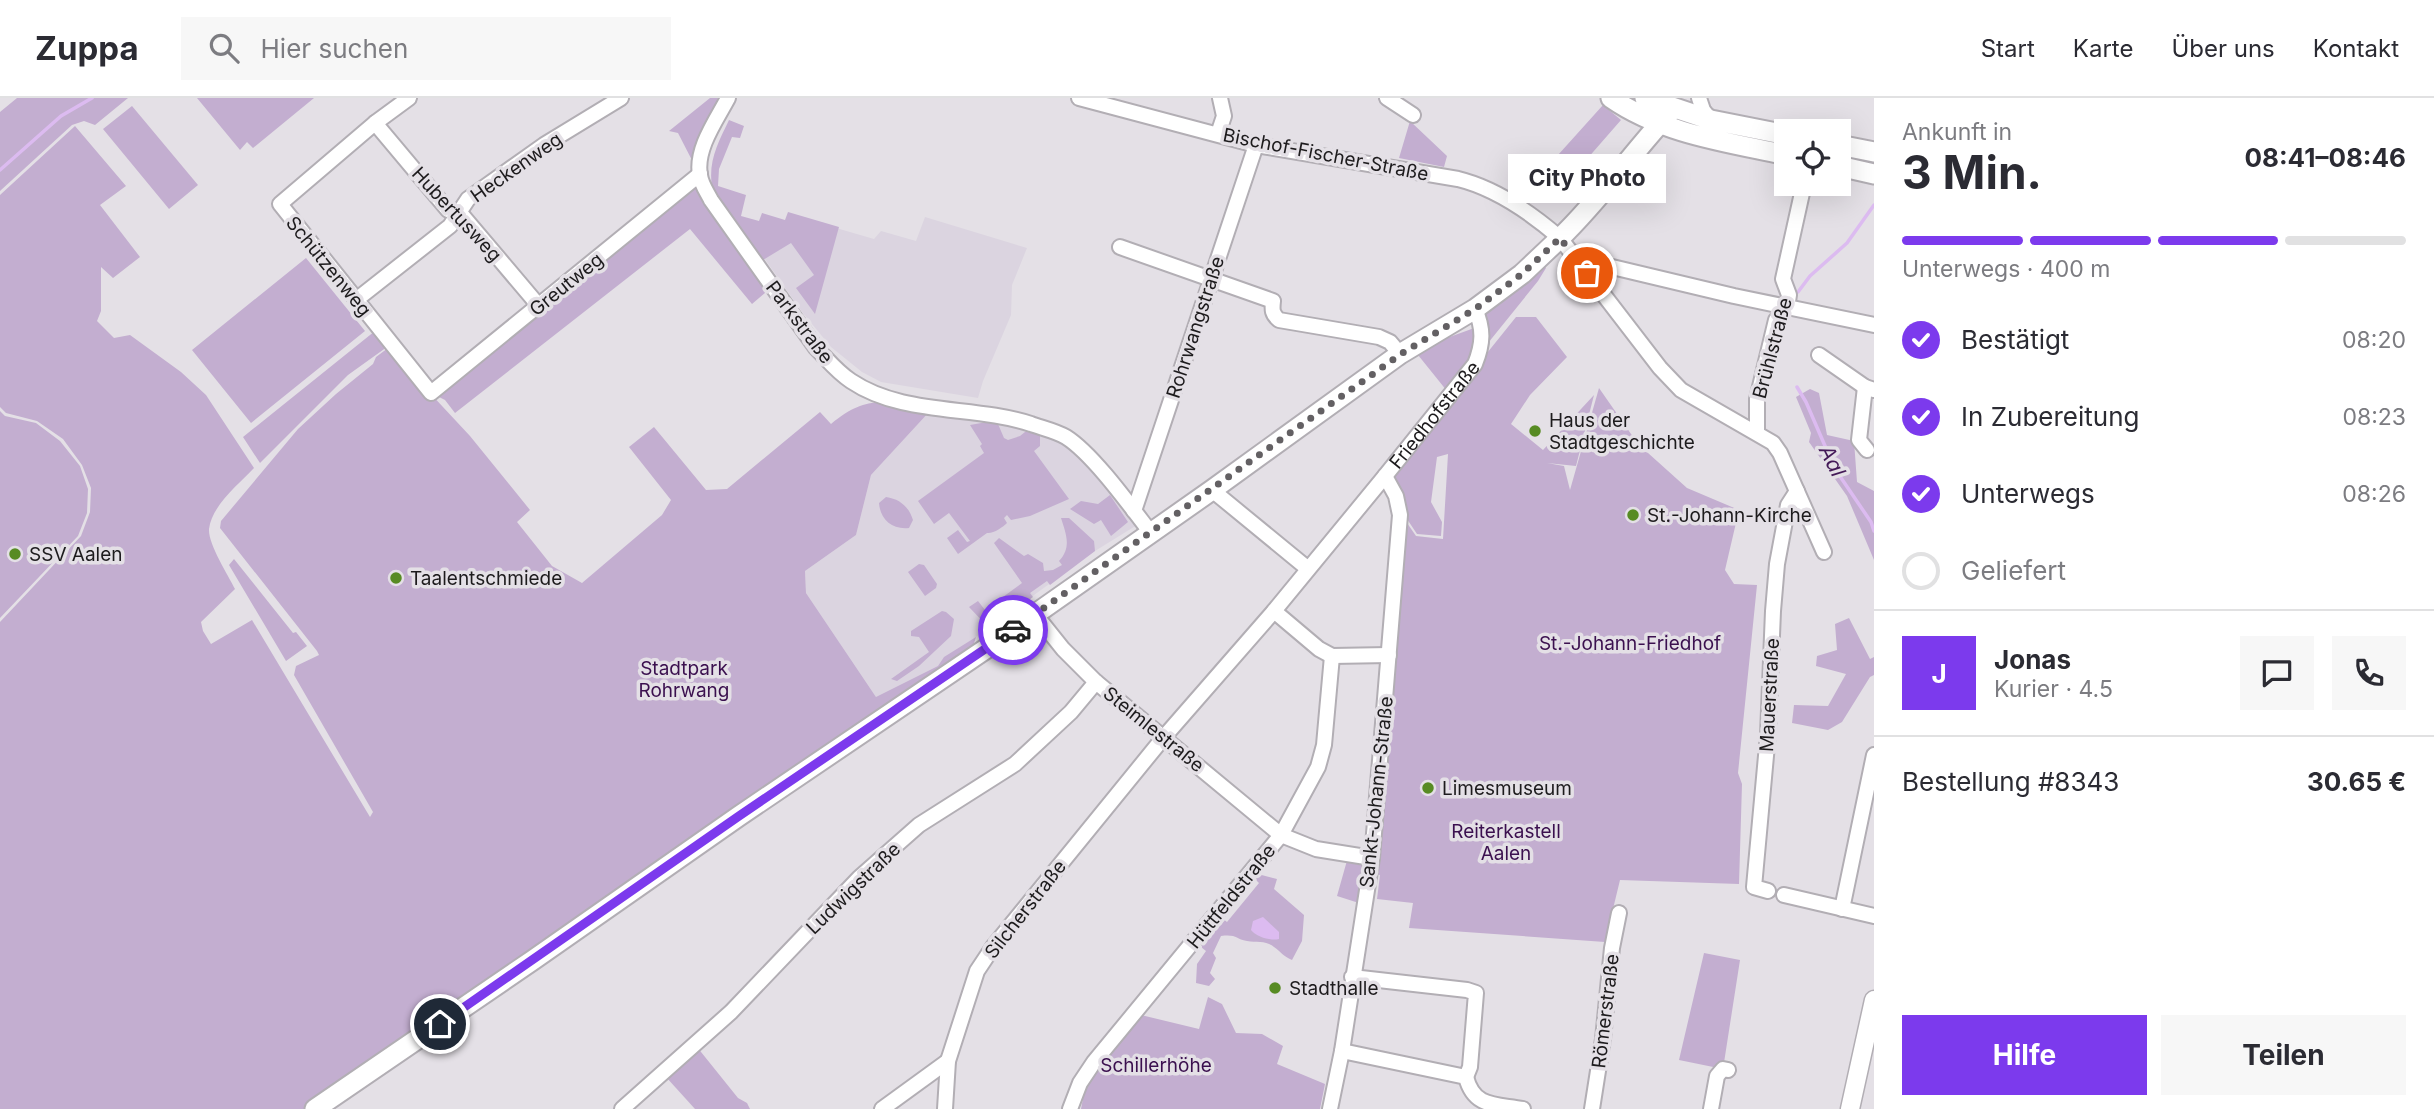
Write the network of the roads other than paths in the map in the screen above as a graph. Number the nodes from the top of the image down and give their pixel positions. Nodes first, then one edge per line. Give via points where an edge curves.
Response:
1 (409, 98) edge
2 (621, 98) edge
3 (1079, 98) edge
4 (1220, 98) edge
5 (1387, 98) edge
6 (1611, 98) edge
7 (1645, 98) edge
8 (1699, 98) edge
9 (725, 99) edge
10 (1672, 110) edge
11 (1413, 115) dead end
12 (374, 123) junction
13 (1715, 127) junction
14 (1218, 134) junction
15 (1774, 134) edge
16 (1256, 145) junction
17 (1851, 147) edge
18 (1774, 150) edge
19 (1874, 152) edge
20 (1851, 169) edge
21 (700, 174) junction
22 (1874, 174) edge
23 (1801, 196) edge
24 (459, 214) junction
25 (1559, 239) junction
26 (1120, 247) dead end
27 (1587, 273) junction
28 (1211, 278) junction
29 (356, 300) junction
30 (539, 306) junction
31 (1787, 308) junction
32 (1475, 309) junction
33 (1874, 325) edge
34 (1401, 354) junction
35 (1819, 355) dead end
36 (1869, 388) edge
37 (431, 393) joint
38 (1757, 432) junction
39 (1867, 450) dead end
40 (1385, 476) junction
41 (1212, 490) junction
42 (1797, 491) junction
43 (1134, 511) junction
44 (1151, 533) junction
45 (1824, 552) dead end
46 (1307, 568) junction
47 (1273, 611) junction
48 (1035, 614) junction
49 (1388, 655) junction
50 (1332, 656) junction
51 (1096, 682) junction
52 (1164, 737) junction
53 (1874, 755) edge
54 (1281, 835) junction
55 (1371, 858) junction
56 (1768, 891) dead end
57 (1784, 895) dead end
58 (1842, 909) junction
59 (1619, 913) dead end
60 (1874, 916) edge
61 (1352, 977) junction
62 (1874, 1000) edge
63 (1342, 1051) junction
64 (948, 1061) junction
65 (1728, 1070) dead end
66 (1466, 1077) junction
67 (315, 1109) edge
68 (622, 1109) edge
69 (882, 1109) edge
70 (945, 1109) edge
71 (1070, 1109) edge
72 (1330, 1109) edge
73 (1523, 1109) edge
74 (1592, 1109) edge
75 (1711, 1109) edge
76 (1850, 1109) edge

1 - 12 street, Schützenweg
2 - 24 street, Heckenweg via 533,152 468,199
3 - 14 street, Bischof-Fischer-Straße
4 - 14 street via 1224,116
5 - 11 street
6 - 10 main road via 1635,112
7 - 10 main road
8 - 13 street
9 - 21 street via 703,149
10 - 13 main road
10 - 25 main road
12 - 24 street, Hubertusweg via 448,210
12 - 29 street, Schützenweg via 280,204
13 - 15 main road
13 - 18 main road
14 - 16 street, Bischof-Fischer-Straße
16 - 25 street, Bischof-Fischer-Straße via 1467,181 1510,202
16 - 28 street, Rohrwangstraße
17 - 19 main road
20 - 22 main road
21 - 30 street, Greutweg
21 - 43 street, Parkstraße via 710,200 816,348 841,374 886,397 1010,418 1060,434 1086,454
23 - 31 street, Brühlstraße via 1783,279 1789,295
24 - 29 street, Heckenweg
24 - 30 street, Hubertusweg
25 - 27 street, Bischof-Fischer-Straße
25 - 32 main road
26 - 28 street
27 - 31 street via 1608,266
27 - 38 street, Bischof-Fischer-Straße via 1681,390
28 - 34 street via 1273,301 1274,316 1279,320 1379,337
28 - 43 street, Rohrwangstraße
29 - 37 street, Schützenweg
30 - 37 street, Greutweg
31 - 33 street
31 - 38 street, Brühlstraße via 1776,320 1756,399
32 - 34 main road
32 - 40 street, Friedhofstraße via 1482,336 1475,364
34 - 41 main road
35 - 36 street
36 - 39 street via 1859,440
38 - 42 street, Bischof-Fischer-Straße via 1773,443
40 - 46 street, Friedhofstraße
40 - 49 street, Sankt-Johann-Straße via 1396,496 1399,515
41 - 44 main road
41 - 46 street
42 - 45 street, Bischof-Fischer-Straße
42 - 56 street, Mauerstraße via 1788,506 1773,611 1754,887
43 - 44 street, Parkstraße
44 - 48 main road
46 - 47 street, Friedhofstraße
47 - 50 street
47 - 52 street, Friedhofstraße
48 - 51 street, Steimlestraße
48 - 67 main road
49 - 50 street
49 - 55 street, Sankt-Johann-Straße
50 - 54 street, Hüttfeldstraße via 1324,746 1310,786
51 - 52 street, Steimlestraße
51 - 68 street, Ludwigstraße via 1015,764 919,825 859,878 731,1012
52 - 54 street, Steimlestraße
52 - 64 street, Silcherstraße via 977,971
53 - 58 street
54 - 55 street, Steimlestraße via 1316,849
54 - 71 street, Hüttfeldstraße via 1094,1062
55 - 61 street, Sankt-Johann-Straße
57 - 58 street
58 - 60 street
59 - 74 street, Römerstraße
61 - 63 street, Sankt-Johann-Straße
61 - 66 street via 1476,993
62 - 76 street
63 - 66 street
63 - 72 street, Sankt-Johann-Straße
64 - 69 street
64 - 70 street, Silcherstraße
65 - 75 street via 1717,1076
66 - 73 street via 1479,1101

